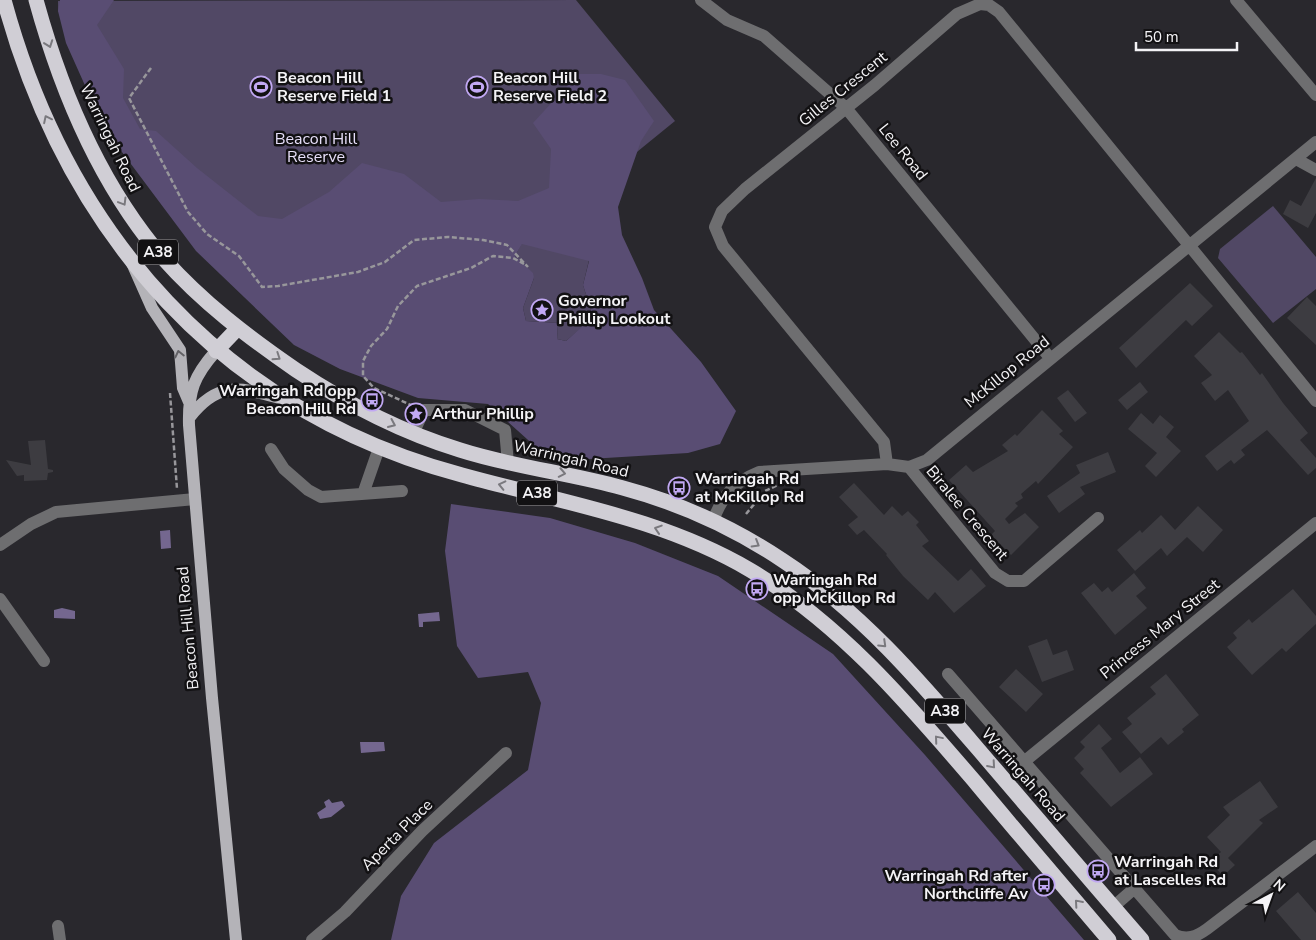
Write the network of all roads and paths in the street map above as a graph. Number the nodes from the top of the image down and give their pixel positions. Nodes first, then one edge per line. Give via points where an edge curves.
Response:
1 (4, 0) edge
2 (36, 0) edge
3 (701, 0) edge
4 (1236, 0) edge
5 (151, 68) dead end
6 (1316, 95) edge
7 (846, 108) junction
8 (1316, 142) edge
9 (1296, 159) junction
10 (1316, 170) edge
11 (1190, 246) junction
12 (132, 260) junction
13 (237, 329) junction
14 (216, 350) junction
15 (1050, 358) junction
16 (171, 386) dead end
17 (284, 399) junction
18 (1316, 401) edge
19 (188, 402) junction
20 (424, 410) junction
21 (189, 418) junction
22 (413, 434) junction
23 (380, 448) junction
24 (271, 449) dead end
25 (508, 463) junction
26 (887, 464) junction
27 (909, 467) junction
28 (781, 484) dead end
29 (177, 491) dead end
30 (402, 491) dead end
31 (362, 494) junction
32 (195, 499) junction
33 (746, 514) dead end
34 (1098, 518) dead end
35 (713, 521) junction
36 (1316, 523) edge
37 (0, 545) edge
38 (704, 546) junction
39 (0, 599) edge
40 (44, 661) dead end
41 (948, 674) dead end
42 (506, 753) dead end
43 (1025, 760) junction
44 (1316, 846) edge
45 (1136, 888) junction
46 (1113, 907) junction
47 (58, 926) dead end
48 (1189, 939) edge
49 (60, 940) edge
50 (236, 940) edge
51 (312, 940) edge
52 (1109, 940) edge
53 (1142, 940) edge

12 -> 1 highway, A38 via 95,210 68,163 37,97
2 -> 13 highway, Warringah Road / A38 via 45,33 77,114 125,207 164,258
3 - 7 street, Lee Road via 727,20 764,36
4 - 6 street
5 - 20 path via 129,98 138,118 188,212 207,234 240,256 262,287 358,272 385,262 414,240 448,237 507,245 528,267 513,258 493,256 471,268 417,286 398,306 387,329 371,346 363,361 363,376 374,388
7 - 11 street, Gilles Crescent via 957,14 980,4 989,5 999,12
7 - 15 street, Lee Road
7 - 26 street, Gilles Crescent via 744,189 722,211 715,227 723,246 884,442
8 - 9 street, McKillop Road
9 - 10 street
9 - 11 street, McKillop Road
11 - 15 street, McKillop Road
11 - 18 street
12 - 14 highway, A38 via 172,308
19 -> 12 main road via 183,388 180,350 152,308
13 - 14 highway, Beacon Hill Road
13 -> 22 highway, Warringah Road / A38 via 344,400
14 - 17 highway, A38
14 - 19 main road, Beacon Hill Road via 198,375
15 - 27 street, McKillop Road via 927,460
16 - 29 path
17 - 21 main road via 226,388 209,396
17 - 23 highway, A38
19 - 21 main road, Beacon Hill Road
20 - 22 street
20 - 25 street via 465,410 505,430
21 - 32 main road, Beacon Hill Road
22 - 25 highway, Warringah Road / A38
23 - 31 street
38 -> 23 highway, A38 via 579,503 461,475
24 - 31 street via 284,469 321,497
25 -> 35 highway, Warringah Road / A38 via 624,488
26 - 27 street
26 - 35 street via 759,472 729,490
27 - 34 street, Biralee Crescent via 995,573 1008,582 1024,581
28 - 33 path via 766,491
30 - 31 street
32 - 37 street via 56,512
32 - 50 main road, Beacon Hill Road
35 - 38 highway
35 -> 46 highway, Warringah Road / A38 via 783,560 819,586 871,632 902,662
36 - 43 street, Princess Mary Street
52 -> 38 highway, A38 via 910,706 840,636 766,580
39 - 40 street
41 - 43 street, Warringah Road
42 - 51 street, Aperta Place via 422,831 345,912
43 - 45 street, Warringah Road
44 - 48 street via 1207,929
45 - 46 street
45 - 48 street, Warringah Road via 1175,935
46 - 53 highway, Warringah Road / A38
47 - 49 street

